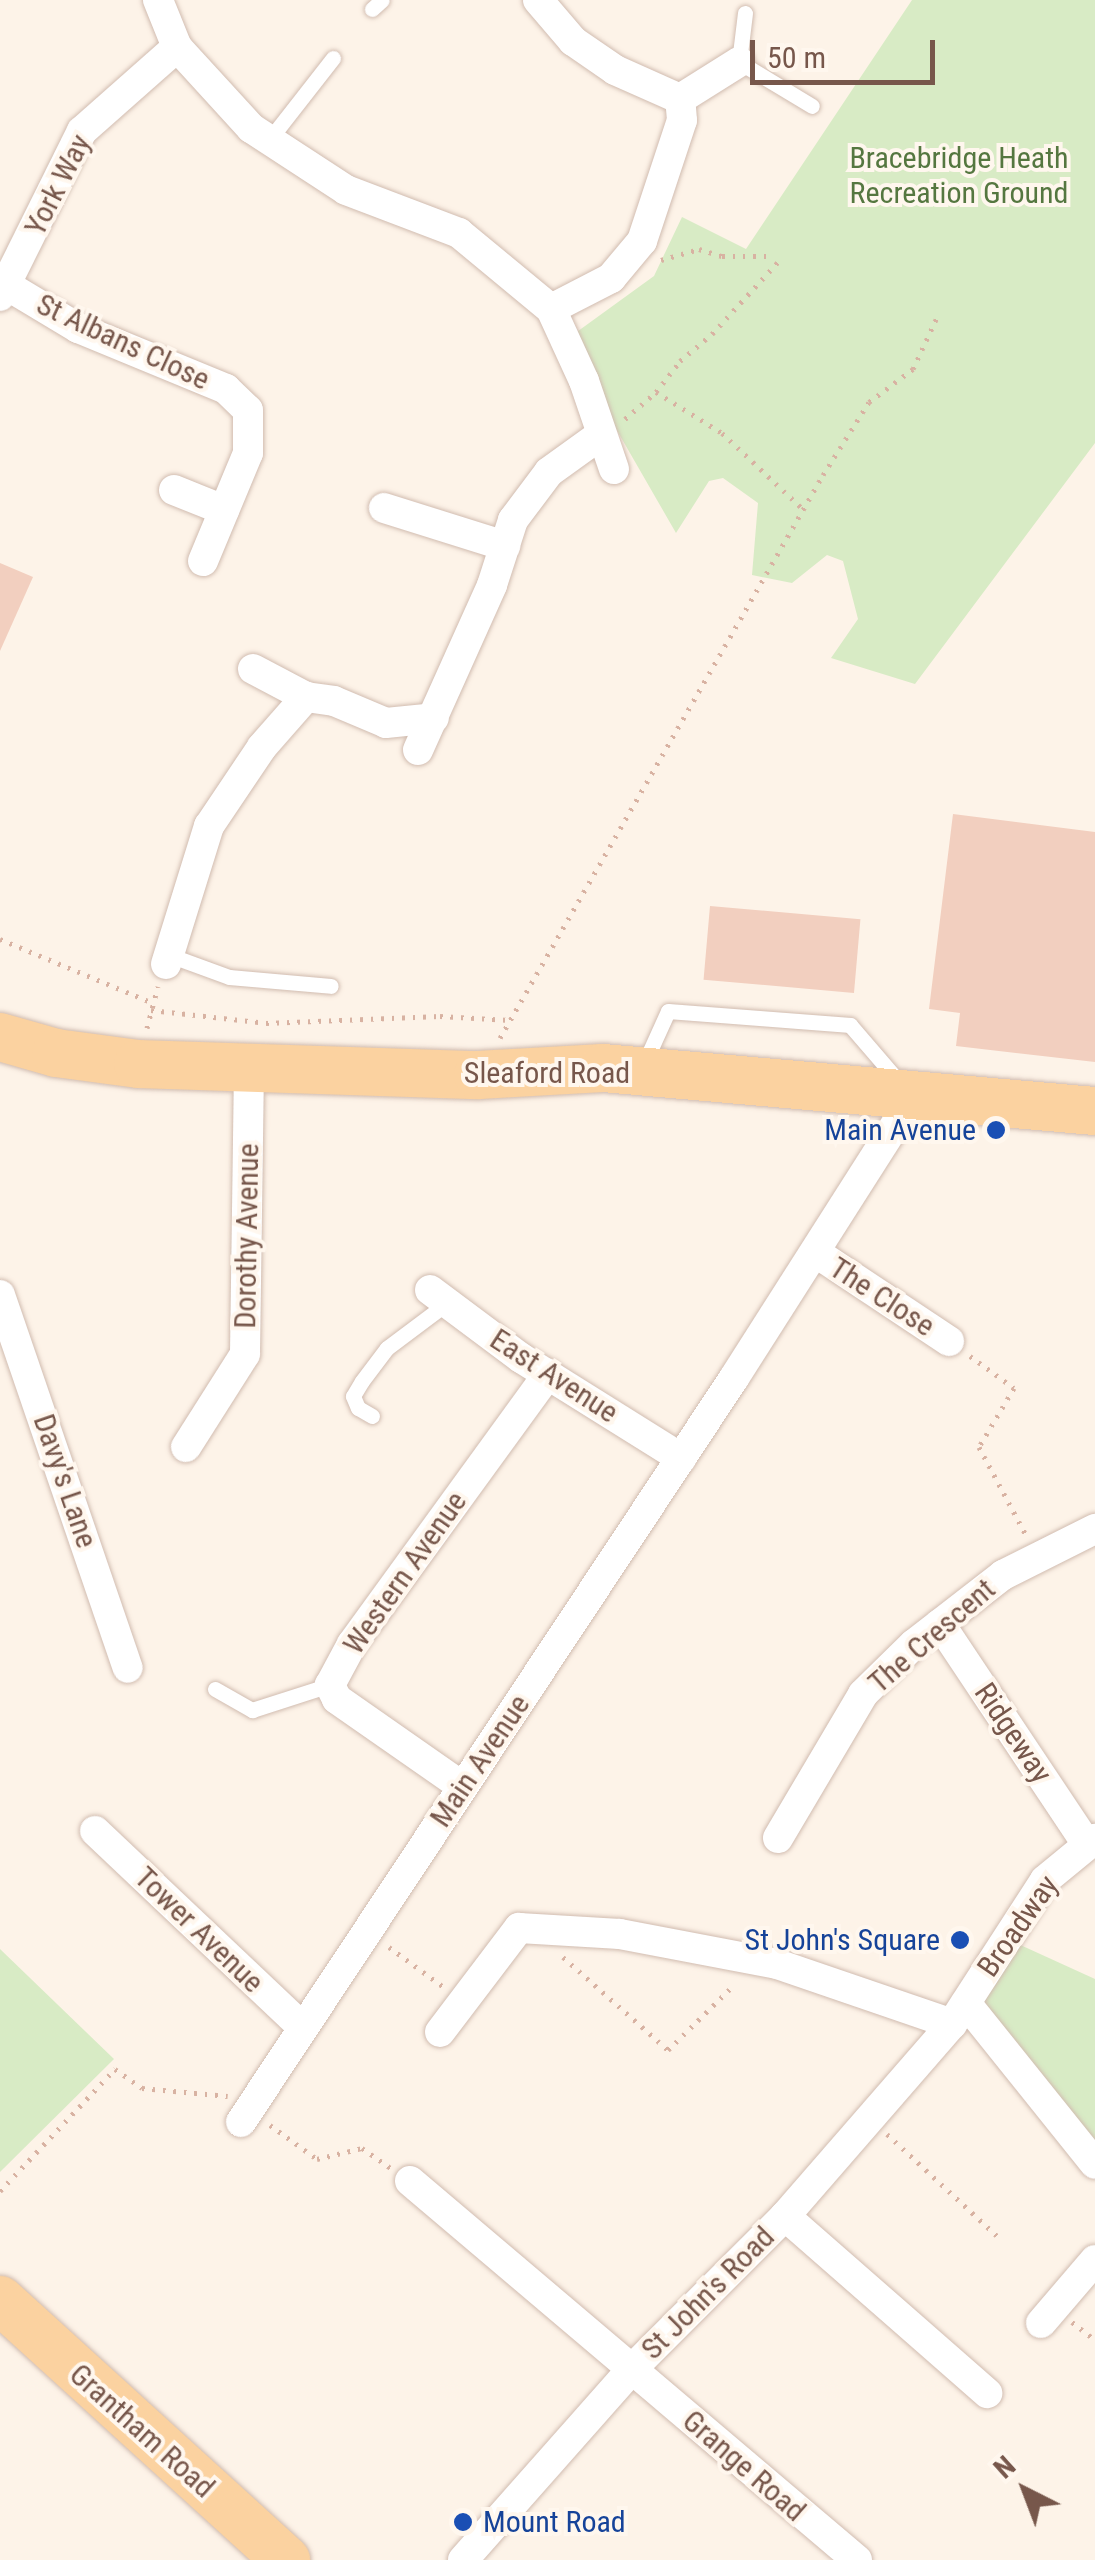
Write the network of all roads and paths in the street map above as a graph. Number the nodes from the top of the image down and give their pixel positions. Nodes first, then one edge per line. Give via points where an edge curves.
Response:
1 (158, 0) edge
2 (538, 0) edge
3 (744, 13) dead end
4 (177, 47) junction
5 (333, 58) dead end
6 (739, 62) junction
7 (680, 99) junction
8 (812, 106) dead end
9 (269, 140) junction
10 (766, 256) dead end
11 (779, 260) dead end
12 (611, 278) junction
13 (4, 291) edge
14 (551, 310) junction
15 (939, 313) dead end
16 (656, 392) junction
17 (607, 431) junction
18 (614, 468) dead end
19 (174, 490) dead end
20 (384, 508) dead end
21 (803, 509) junction
22 (224, 510) junction
23 (504, 546) junction
24 (203, 561) dead end
25 (253, 669) dead end
26 (306, 697) junction
27 (434, 718) junction
28 (418, 750) dead end
29 (0, 939) edge
30 (167, 959) junction
31 (332, 986) dead end
32 (152, 1006) junction
33 (510, 1020) junction
34 (0, 1037) edge
35 (138, 1064) junction
36 (249, 1067) junction
37 (640, 1072) junction
38 (478, 1075) junction
39 (913, 1098) junction
40 (1095, 1111) edge
41 (815, 1252) junction
42 (0, 1295) edge
43 (439, 1296) joint
44 (950, 1341) joint
45 (548, 1374) junction
46 (372, 1416) dead end
47 (186, 1447) dead end
48 (681, 1458) junction
49 (1095, 1529) edge
50 (1038, 1557) junction
51 (940, 1624) junction
52 (128, 1668) dead end
53 (330, 1686) junction
54 (215, 1689) dead end
55 (463, 1787) junction
56 (95, 1832) dead end
57 (778, 1838) dead end
58 (1091, 1841) edge
59 (532, 1929) junction
60 (367, 1932) junction
61 (758, 1960) junction
62 (464, 2001) junction
63 (959, 2014) junction
64 (303, 2028) junction
65 (440, 2032) dead end
66 (248, 2110) junction
67 (870, 2118) junction
68 (1095, 2164) edge
69 (410, 2180) joint
70 (0, 2191) edge
71 (785, 2216) junction
72 (997, 2236) dead end
73 (1095, 2260) edge
74 (0, 2300) edge
75 (1041, 2323) dead end
76 (632, 2369) junction
77 (988, 2393) dead end
78 (286, 2560) edge
79 (463, 2560) edge
80 (857, 2560) edge

1 - 4 street
2 - 7 street via 573,42
3 - 6 lane
4 - 9 street via 250,128
4 - 13 street, York Way via 82,131
5 - 9 lane
6 - 7 street
6 - 8 lane
7 - 12 street via 682,120 642,241
9 - 14 street via 346,190 460,233
10 - 12 path via 699,249
11 - 16 path
12 - 14 street
13 - 22 street, St Albans Close via 226,390 248,410 248,453
14 - 17 street
15 - 21 path via 912,369 869,402
16 - 17 path
16 - 21 path via 722,433
17 - 18 street
17 - 23 street via 550,472 513,520
19 - 22 street
20 - 23 street
21 - 33 path
22 - 24 street, St Albans Close
23 - 27 street
25 - 26 street
26 - 27 street via 386,723
26 - 30 street via 262,747 209,826
27 - 28 street
29 - 32 path
30 - 31 lane via 228,977
30 - 32 path
32 - 33 path via 266,1023
32 - 35 path
33 - 38 path
34 - 35 main road, Sleaford Road
35 - 36 main road, Sleaford Road
36 - 38 main road, Sleaford Road
36 - 47 street, Dorothy Avenue via 245,1354
37 - 38 main road, Sleaford Road
37 - 39 main road, Sleaford Road
37 - 39 lane via 668,1011 850,1025
39 - 40 main road, Sleaford Road
39 - 41 street, Main Avenue
41 - 44 street, The Close
41 - 48 street, Main Avenue
42 - 52 street, Davy's Lane
43 - 45 street, East Avenue
43 - 46 lane via 362,1380 354,1396 358,1408
44 - 50 path via 1014,1388 979,1447
45 - 48 street, East Avenue
45 - 53 street, Western Avenue via 352,1644
48 - 55 street, Main Avenue
49 - 50 street, The Crescent
50 - 51 street, The Crescent
51 - 57 street, The Crescent via 863,1694
51 - 58 street, Ridgeway
53 - 54 lane via 252,1710
53 - 55 street, Western Avenue via 338,1699
55 - 60 street, Main Avenue
56 - 64 street, Tower Avenue
58 - 63 street, Broadway via 1044,1880
59 - 61 street via 620,1934
59 - 61 path via 668,2050
59 - 62 street via 519,1928
60 - 62 path
60 - 64 street, Main Avenue
61 - 63 street
62 - 65 street
63 - 67 street, St John's Road
63 - 68 street
64 - 66 street, Main Avenue
66 - 69 path via 318,2158 362,2148
66 - 70 path via 142,2088 115,2069
67 - 71 street, St John's Road
67 - 72 path
69 - 76 street
71 - 76 street, St John's Road
71 - 77 street
73 - 75 street
74 - 78 main road, Grantham Road
76 - 79 street, St John's Road
76 - 80 street, Grange Road

